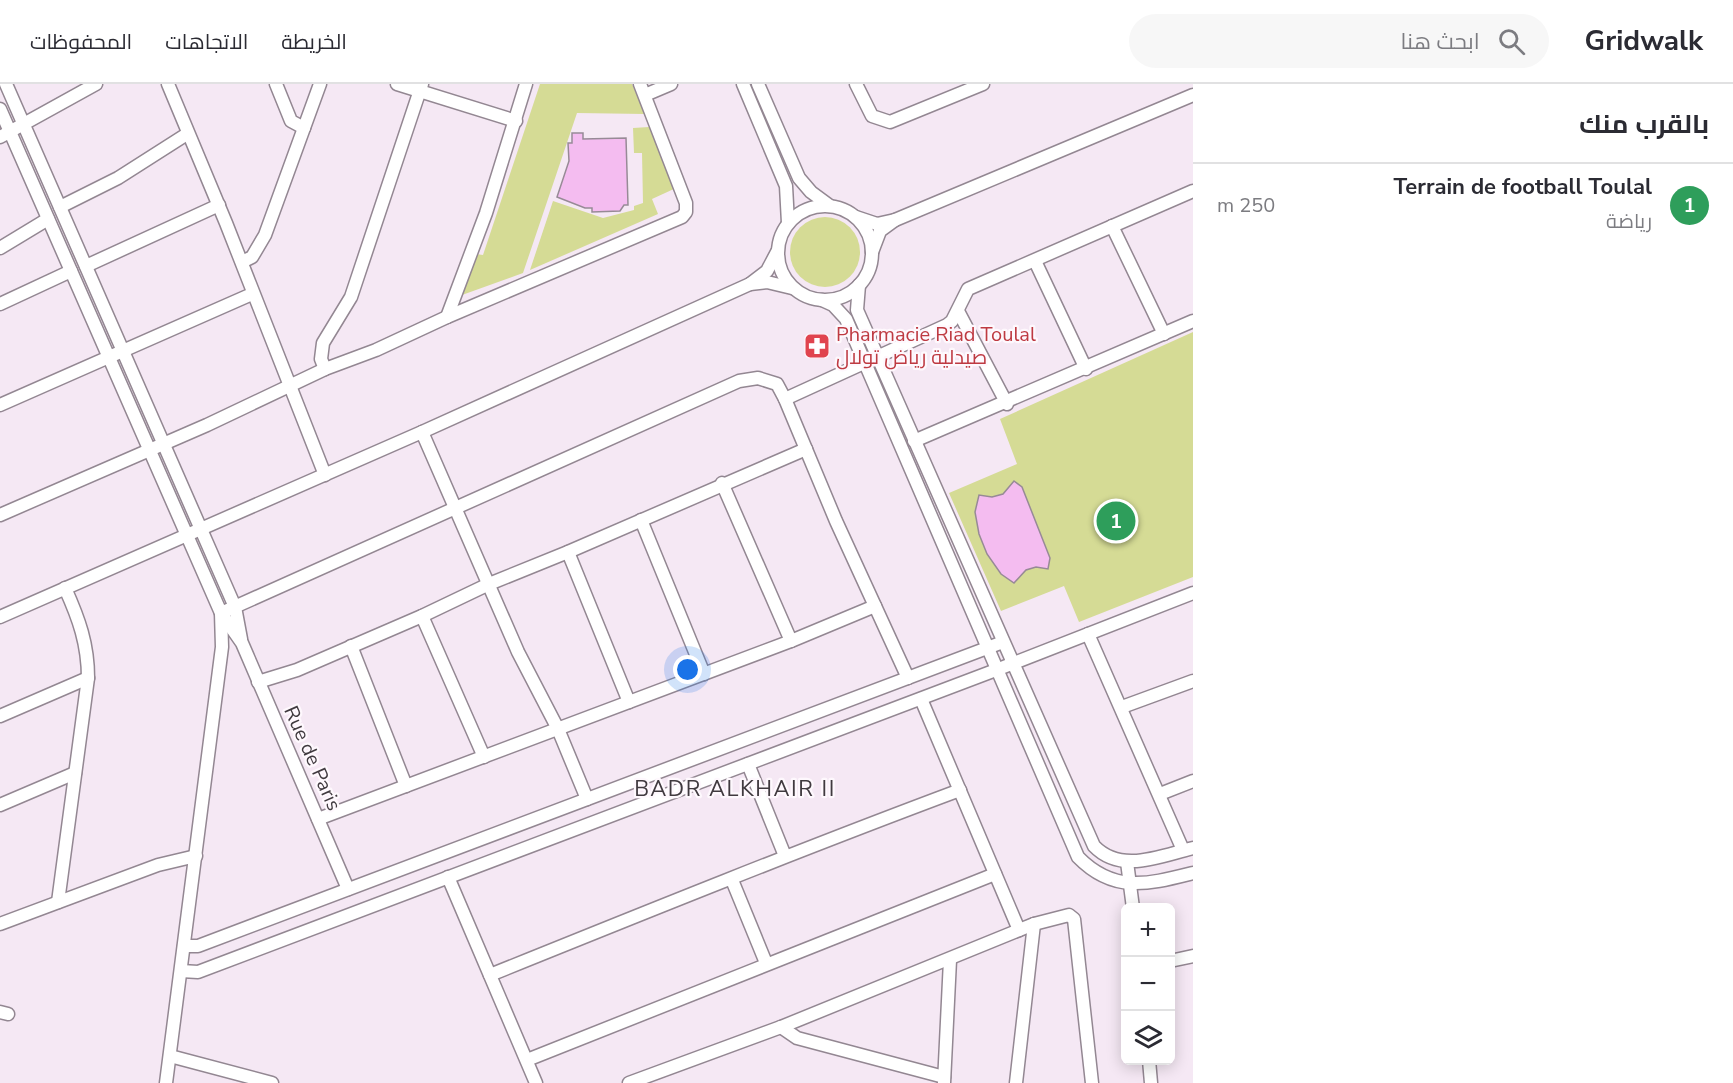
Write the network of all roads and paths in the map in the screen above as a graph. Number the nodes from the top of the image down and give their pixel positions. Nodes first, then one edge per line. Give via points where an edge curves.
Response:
1 (6, 84) edge
2 (96, 84) edge
3 (168, 84) edge
4 (276, 84) edge
5 (320, 84) edge
6 (397, 84) edge
7 (526, 84) edge
8 (671, 84) edge
9 (744, 84) edge
10 (758, 84) edge
11 (856, 84) edge
12 (983, 84) edge
13 (421, 88) edge
14 (643, 90) edge
15 (1193, 95) edge
16 (0, 109) edge
17 (516, 121) junction
18 (23, 122) junction
19 (303, 128) junction
20 (5, 134) edge
21 (188, 134) junction
22 (1192, 195) edge
23 (219, 205) junction
24 (830, 206) junction
25 (60, 207) junction
26 (853, 216) junction
27 (48, 219) junction
28 (895, 220) junction
29 (788, 223) junction
30 (1112, 226) junction
31 (0, 248) edge
32 (777, 252) junction
33 (871, 256) junction
34 (1035, 261) junction
35 (242, 262) junction
36 (86, 266) junction
37 (71, 271) junction
38 (750, 284) junction
39 (859, 285) junction
40 (794, 289) junction
41 (252, 294) junction
42 (822, 300) junction
43 (0, 304) edge
44 (958, 311) junction
45 (447, 317) junction
46 (1193, 321) edge
47 (1164, 334) junction
48 (123, 351) junction
49 (877, 356) junction
50 (109, 358) junction
51 (864, 362) junction
52 (325, 369) junction
53 (1086, 369) junction
54 (289, 387) junction
55 (785, 399) junction
56 (1007, 404) junction
57 (0, 405) edge
58 (422, 432) junction
59 (914, 441) junction
60 (164, 444) junction
61 (806, 449) junction
62 (150, 451) junction
63 (325, 475) junction
64 (722, 483) junction
65 (456, 509) junction
66 (0, 515) edge
67 (641, 520) junction
68 (201, 528) junction
69 (186, 535) junction
70 (568, 552) junction
71 (489, 584) junction
72 (65, 588) junction
73 (1193, 593) edge
74 (875, 606) junction
75 (236, 607) junction
76 (221, 613) junction
77 (422, 616) junction
78 (0, 617) edge
79 (1088, 634) junction
80 (790, 641) junction
81 (1002, 642) junction
82 (242, 643) junction
83 (351, 646) junction
84 (986, 648) junction
85 (1012, 664) junction
86 (996, 670) junction
87 (704, 674) junction
88 (88, 678) junction
89 (908, 678) junction
90 (1193, 681) edge
91 (258, 682) junction
92 (921, 699) junction
93 (629, 702) junction
94 (1122, 707) junction
95 (0, 716) edge
96 (558, 729) junction
97 (484, 757) junction
98 (748, 764) junction
99 (75, 773) junction
100 (1193, 781) edge
101 (406, 786) junction
102 (960, 790) junction
103 (1160, 794) junction
104 (587, 799) junction
105 (0, 805) edge
106 (318, 819) junction
107 (1188, 849) edge
108 (196, 856) junction
109 (785, 856) junction
110 (1127, 862) junction
111 (1193, 873) edge
112 (996, 874) junction
113 (448, 877) junction
114 (732, 880) junction
115 (1130, 884) junction
116 (348, 889) junction
117 (58, 902) junction
118 (1132, 903) edge
119 (0, 924) edge
120 (1034, 924) junction
121 (1019, 930) junction
122 (184, 946) junction
123 (1193, 956) edge
124 (950, 960) junction
125 (1175, 960) edge
126 (766, 963) junction
127 (181, 971) junction
128 (490, 975) junction
129 (782, 1027) junction
130 (170, 1056) junction
131 (526, 1060) junction
132 (1149, 1065) edge
133 (656, 1073) junction
134 (944, 1080) edge
135 (166, 1083) edge
136 (272, 1083) edge
137 (536, 1083) edge
138 (629, 1083) edge
139 (665, 1083) edge
140 (1016, 1083) edge
141 (1092, 1083) edge
142 (1150, 1083) edge

1 - 18 street
2 - 18 street
3 - 21 street
4 - 19 street via 291,121
5 - 19 street
6 - 13 street
7 - 17 street
8 - 14 street
9 - 29 street via 786,186
10 - 24 street via 799,178
11 - 12 street via 872,116 890,122
13 - 17 street
13 - 52 street via 351,297 323,343 321,359
14 - 45 street via 686,203 682,217
15 - 28 street
16 - 20 street
17 - 45 street
18 - 20 street
18 - 25 street
19 - 35 street via 265,235 252,257
20 - 27 street
21 - 23 street
21 - 25 street via 118,178
22 - 30 street
23 - 35 street
23 - 36 street
24 - 26 street
24 - 29 street via 807,209
25 - 36 street
26 - 28 street via 877,224
26 - 33 street via 867,234
27 - 31 street
27 - 37 street
28 - 33 street via 880,231
29 - 32 street
30 - 34 street
30 - 47 street
32 - 38 street via 767,271
32 - 40 street via 785,278
33 - 39 street
34 - 44 street via 968,289
34 - 53 street
35 - 41 street
36 - 48 street
37 - 43 street
37 - 50 street
38 - 40 street via 766,282
38 - 58 street
39 - 42 street via 842,297
39 - 49 street via 856,310
40 - 42 street
41 - 48 street
41 - 54 street
42 - 51 street via 846,319
44 - 49 street via 947,326
44 - 56 street
45 - 52 street
46 - 47 street
47 - 53 street
48 - 50 street
48 - 60 street
49 - 51 street
49 - 59 street
50 - 57 street
50 - 62 street
51 - 55 street
51 - 84 street
52 - 54 street
53 - 56 street
54 - 60 street
54 - 63 street
55 - 61 street
55 - 65 street via 777,384 747,379
56 - 59 street
58 - 63 street
58 - 65 street
59 - 81 street
60 - 62 street
60 - 68 street
61 - 64 street
61 - 74 street
62 - 66 street
62 - 69 street
63 - 68 street
64 - 67 street
64 - 80 street
65 - 71 street
65 - 75 street
67 - 70 street
67 - 87 street
68 - 69 street
68 - 75 street
69 - 72 street
69 - 76 street
70 - 71 street
70 - 93 street
71 - 77 street
71 - 96 street via 518,652
72 - 78 street
72 - 88 street via 84,632
73 - 79 street
74 - 80 street
74 - 89 street
75 - 76 street
75 - 82 street
76 - 82 street
76 - 108 street via 222,647
77 - 83 street
77 - 97 street
79 - 85 street
79 - 94 street
80 - 87 street
81 - 84 street
81 - 85 street
82 - 91 street, Rue de Paris
83 - 91 street
83 - 101 street
84 - 86 street
84 - 89 street
85 - 86 street
85 - 110 street via 1094,846 1111,859
86 - 92 street
86 - 115 street via 1078,857 1094,871
87 - 93 street
88 - 95 street
88 - 99 street
89 - 104 street
90 - 94 street
91 - 106 street, Rue de Paris
92 - 98 street
92 - 102 street
93 - 96 street
94 - 103 street
96 - 97 street
96 - 104 street
97 - 101 street
98 - 109 street
98 - 113 street
99 - 105 street
99 - 117 street
100 - 103 street
101 - 106 street
102 - 109 street
102 - 112 street
103 - 107 street
104 - 116 street
106 - 116 street, Rue de Paris
107 - 110 street
108 - 117 street via 159,865
108 - 122 street
109 - 114 street
110 - 115 street
111 - 115 street
112 - 121 street
112 - 126 street
113 - 127 street via 198,972
113 - 128 street
114 - 126 street
114 - 128 street
115 - 118 street
116 - 122 street via 198,946
117 - 119 street
120 - 121 street
120 - 140 street
120 - 141 street via 1069,915 1074,919
121 - 124 street
122 - 127 street
123 - 125 street
124 - 129 street
124 - 134 street
126 - 131 street
127 - 130 street
128 - 131 street
129 - 133 street
129 - 134 street via 797,1038
130 - 135 street
130 - 136 street
131 - 137 street
132 - 142 street
133 - 138 street
133 - 139 street

